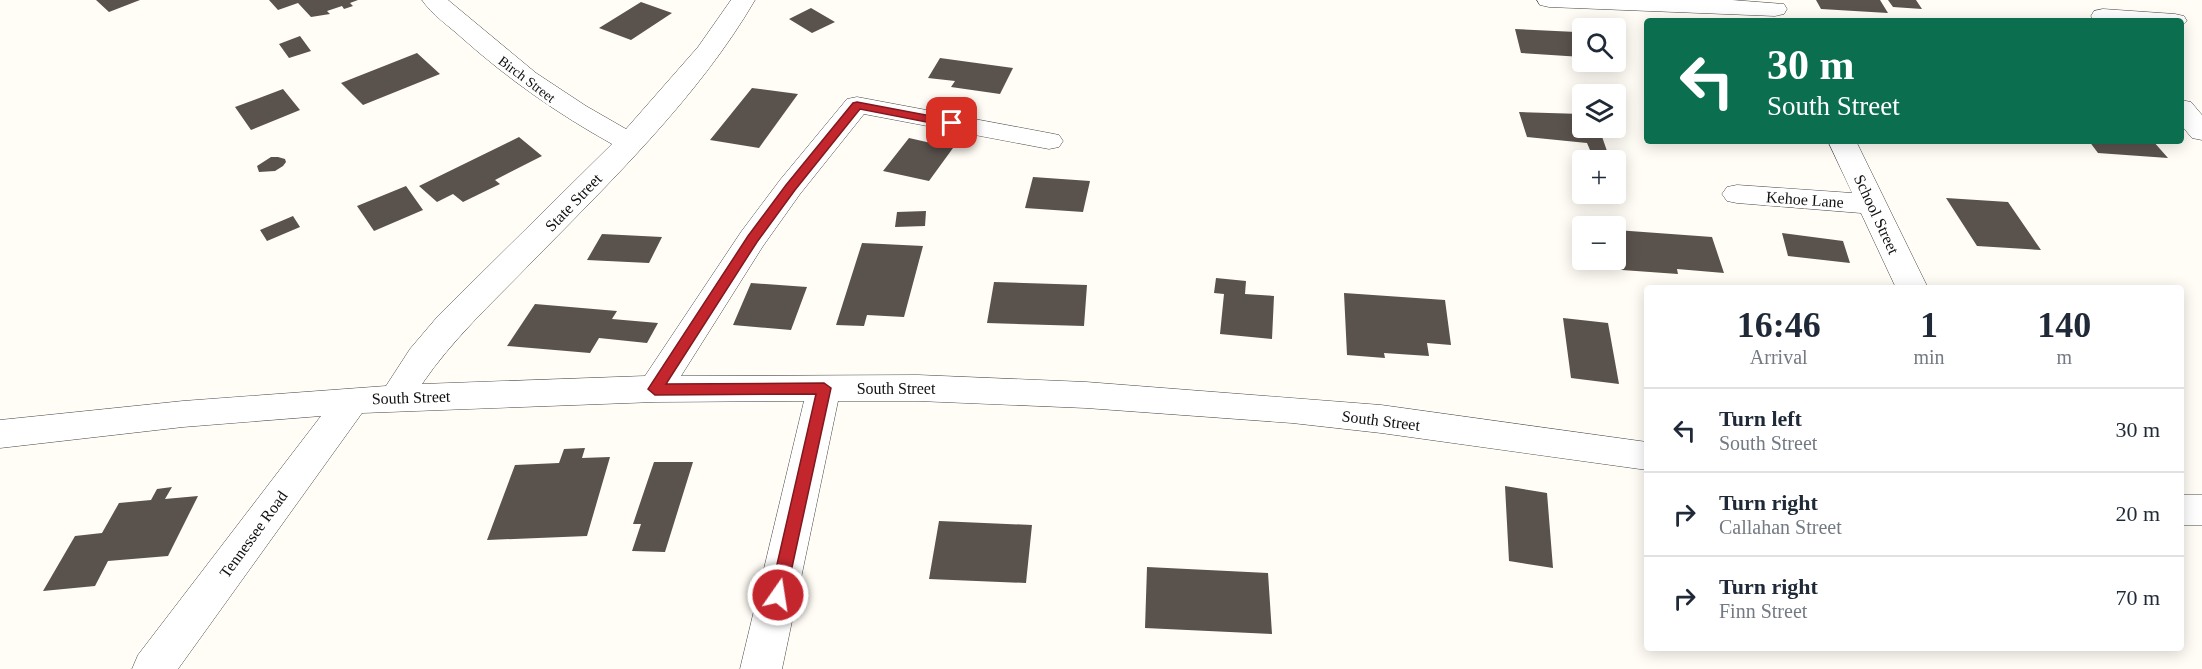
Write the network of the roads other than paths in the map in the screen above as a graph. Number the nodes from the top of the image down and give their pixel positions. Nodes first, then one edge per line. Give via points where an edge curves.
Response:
1 (434, 0) edge
2 (744, 0) edge
3 (1549, 0) edge
4 (1775, 10) edge
5 (2100, 12) edge
6 (2150, 18) edge
7 (2184, 21) edge
8 (2202, 23) edge
9 (2184, 111) edge
10 (2202, 132) edge
11 (1049, 141) dead end
12 (631, 143) junction
13 (1843, 144) edge
14 (1737, 194) dead end
15 (1873, 204) junction
16 (1911, 285) edge
17 (824, 388) junction
18 (655, 389) junction
19 (396, 398) junction
20 (352, 400) junction
21 (0, 434) edge
22 (1644, 456) edge
23 (2184, 510) edge
24 (2202, 510) edge
25 (153, 669) edge
26 (761, 669) edge

1 - 12 street, Birch Street via 522,76
2 - 12 street, State Street via 715,44
3 - 4 street
5 - 6 street
7 - 8 street
9 - 10 street
11 - 18 street via 857,105 752,239
12 - 19 street, State Street via 431,343
13 - 15 street, School Street
14 - 15 street, Kehoe Lane
15 - 16 street, School Street
17 - 18 street, South Street
17 - 22 street, South Street via 999,390 1292,410
17 - 26 street
18 - 19 street, South Street
19 - 20 street, South Street
20 - 21 street, South Street
20 - 25 street, Tennessee Road
23 - 24 street

